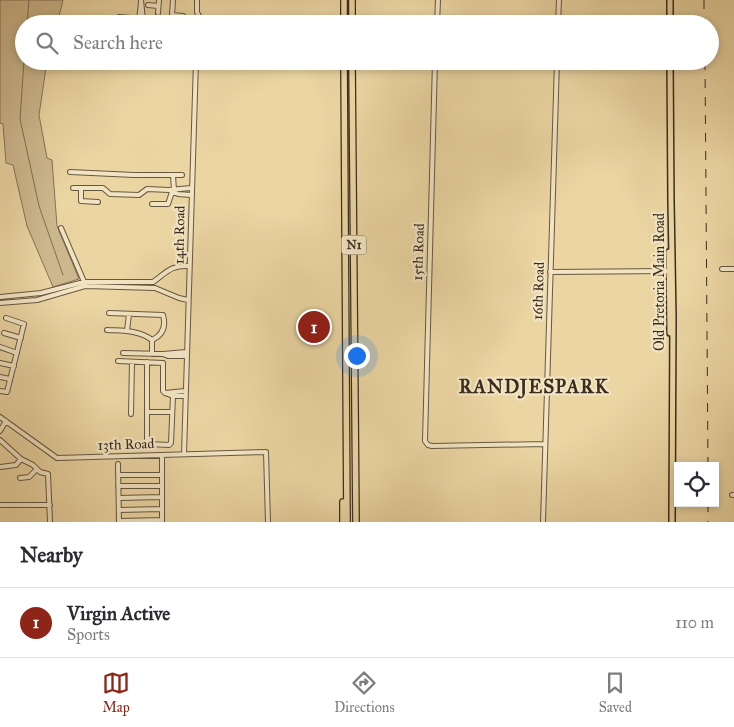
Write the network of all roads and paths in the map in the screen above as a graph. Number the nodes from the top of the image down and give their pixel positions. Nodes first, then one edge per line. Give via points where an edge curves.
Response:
1 (141, 0) edge
2 (159, 0) edge
3 (173, 0) edge
4 (196, 0) edge
5 (344, 0) edge
6 (352, 0) edge
7 (438, 0) edge
8 (559, 0) edge
9 (670, 0) edge
10 (179, 1) edge
11 (148, 5) dead end
12 (158, 6) junction
13 (158, 13) dead end
14 (141, 15) edge
15 (172, 15) edge
16 (194, 15) edge
17 (344, 15) edge
18 (352, 15) edge
19 (437, 15) edge
20 (558, 15) edge
21 (670, 15) edge
22 (194, 70) edge
23 (344, 70) edge
24 (352, 70) edge
25 (435, 70) edge
26 (557, 70) edge
27 (670, 70) edge
28 (70, 172) dead end
29 (182, 175) dead end
30 (174, 176) junction
31 (73, 188) dead end
32 (80, 188) junction
33 (191, 188) junction
34 (172, 191) junction
35 (191, 195) junction
36 (98, 202) dead end
37 (152, 204) dead end
38 (61, 228) dead end
39 (190, 266) junction
40 (722, 269) dead end
41 (734, 269) edge
42 (670, 271) junction
43 (550, 272) junction
44 (85, 284) junction
45 (0, 297) edge
46 (188, 300) junction
47 (0, 303) edge
48 (109, 313) dead end
49 (129, 314) junction
50 (6, 318) dead end
51 (108, 330) dead end
52 (128, 331) junction
53 (4, 333) dead end
54 (21, 338) junction
55 (152, 340) junction
56 (0, 347) edge
57 (17, 353) junction
58 (122, 353) dead end
59 (152, 354) junction
60 (185, 354) junction
61 (118, 361) dead end
62 (132, 362) junction
63 (147, 362) junction
64 (0, 363) edge
65 (14, 366) junction
66 (0, 377) edge
67 (10, 379) junction
68 (0, 391) edge
69 (185, 391) junction
70 (165, 393) junction
71 (175, 396) junction
72 (184, 396) junction
73 (147, 412) junction
74 (172, 412) junction
75 (131, 414) dead end
76 (346, 415) junction
77 (0, 418) edge
78 (6, 421) junction
79 (0, 431) edge
80 (0, 440) edge
81 (545, 444) junction
82 (162, 454) junction
83 (184, 454) junction
84 (356, 458) junction
85 (21, 460) junction
86 (118, 464) dead end
87 (0, 467) edge
88 (36, 470) junction
89 (161, 474) junction
90 (118, 475) junction
91 (20, 478) dead end
92 (118, 486) junction
93 (160, 486) junction
94 (161, 497) junction
95 (118, 498) junction
96 (0, 505) edge
97 (50, 505) junction
98 (161, 509) junction
99 (119, 510) junction
100 (162, 521) edge
101 (50, 522) edge
102 (119, 522) edge
103 (268, 522) edge
104 (343, 522) edge
105 (348, 522) edge
106 (356, 522) edge
107 (360, 522) edge
108 (543, 522) edge
109 (674, 522) edge

1 - 14 street
2 - 12 street
3 - 10 street
3 - 15 street
4 - 16 street
5 - 17 highway
6 - 18 highway
7 - 19 street
8 - 20 street
9 - 21 main road
11 - 12 street
12 - 13 street
22 - 33 street, 14th Road
23 - 76 highway, N1
24 - 84 highway, N1
25 - 81 street, 15th Road via 426,443 432,446
26 - 43 street, 16th Road
27 - 42 main road, Old Pretoria Main Road
28 - 30 street
29 - 30 street
30 - 34 street
31 - 32 street
32 - 34 street via 103,188 110,194 140,194 148,189
32 - 36 street via 81,201
33 - 34 street
33 - 35 street, 14th Road
34 - 35 street
34 - 37 street via 168,204
35 - 39 street, 14th Road
38 - 44 street
39 - 44 street via 172,268 153,282
39 - 46 street, 14th Road
40 - 41 street
42 - 43 street
42 - 109 main road, Old Pretoria Main Road
43 - 81 street, 16th Road
44 - 45 street
44 - 46 street via 155,288
44 - 47 street via 37,300
46 - 60 street, 14th Road
48 - 49 street
49 - 52 street
49 - 55 street via 164,316 164,330
50 - 54 street via 24,323
51 - 52 street
52 - 55 street
53 - 54 street
54 - 57 street
55 - 59 street
56 - 57 street
57 - 65 street
58 - 59 street
59 - 60 street
60 - 69 street, 14th Road
61 - 62 street
62 - 63 street
62 - 75 street
63 - 70 street via 163,363
63 - 73 street
64 - 65 street
65 - 67 street
66 - 67 street
67 - 68 street via 7,392
69 - 70 street
69 - 72 street, 14th Road
70 - 71 street
71 - 72 street
71 - 74 street
72 - 83 street, 14th Road
73 - 74 street
73 - 74 street via 146,440 150,445 169,445
76 - 104 highway
76 - 105 highway, N1
77 - 78 street, 13th Road
78 - 79 street
78 - 82 street, 13th Road via 56,458
80 - 85 street
81 - 108 street, 16th Road
82 - 83 street, 13th Road
82 - 89 street
83 - 103 street, 13th Road via 266,452
84 - 106 highway, N1
84 - 107 highway
85 - 87 street via 16,465
85 - 88 street
86 - 90 street
88 - 91 street via 29,478
88 - 97 street via 49,475
89 - 90 street
89 - 93 street
90 - 92 street
92 - 93 street
92 - 95 street
93 - 94 street
94 - 95 street
94 - 98 street
95 - 99 street
96 - 97 street
97 - 101 street
98 - 99 street
98 - 100 street
99 - 102 street
100 - 102 street

